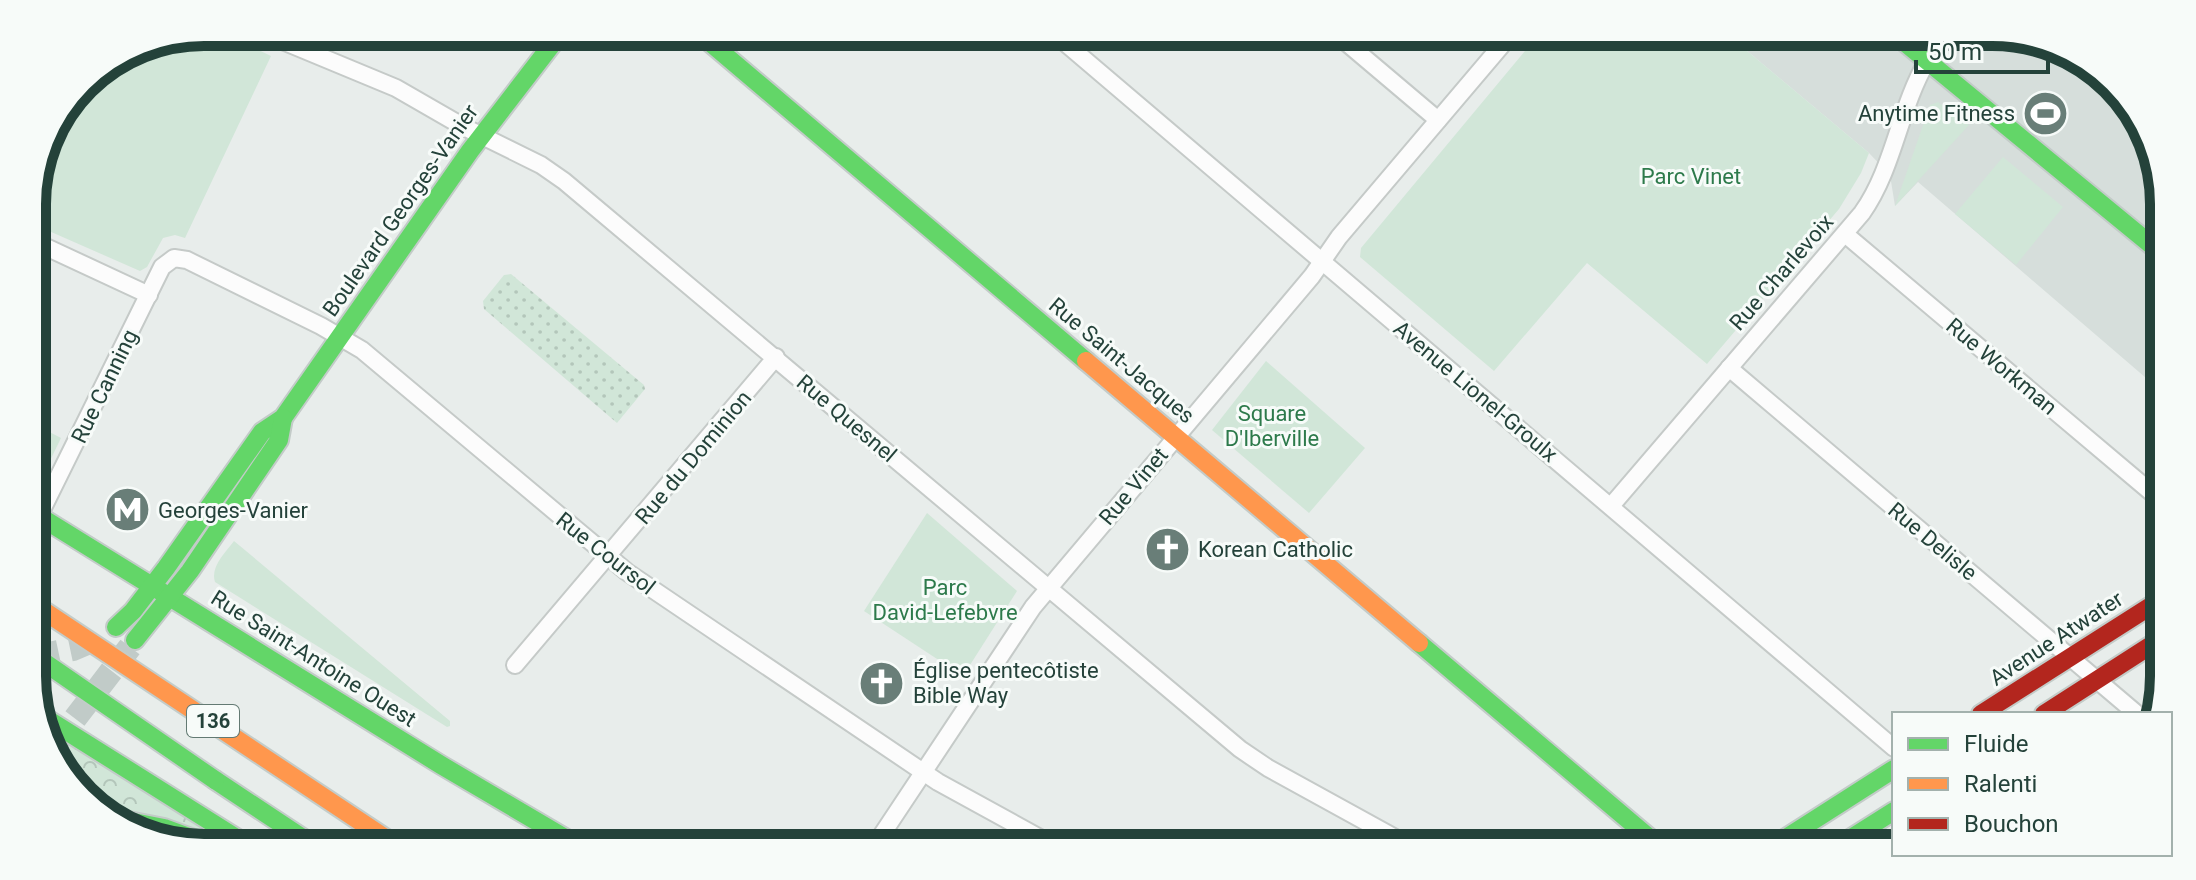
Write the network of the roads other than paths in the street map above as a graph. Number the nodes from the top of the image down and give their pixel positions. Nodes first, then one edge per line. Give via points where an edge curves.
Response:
1 (295, 46) edge
2 (551, 46) edge
3 (714, 46) edge
4 (1069, 46) edge
5 (1350, 46) edge
6 (1501, 46) edge
7 (1909, 46) edge
8 (1936, 46) edge
9 (1927, 61) junction
10 (1438, 120) junction
11 (481, 135) junction
12 (1845, 234) junction
13 (2150, 244) edge
14 (46, 247) edge
15 (172, 259) joint
16 (1322, 260) junction
17 (149, 295) junction
18 (340, 337) junction
19 (776, 357) junction
20 (1729, 368) junction
21 (283, 418) junction
22 (1175, 436) junction
23 (2150, 491) edge
24 (46, 495) edge
25 (1611, 506) junction
26 (46, 520) edge
27 (607, 558) junction
28 (153, 586) junction
29 (1049, 588) junction
30 (170, 597) junction
31 (2150, 606) edge
32 (46, 612) edge
33 (116, 627) tunnel mouth
34 (135, 640) tunnel mouth
35 (2150, 646) edge
36 (2070, 657) junction
37 (46, 664) edge
38 (515, 665) dead end
39 (2096, 679) junction
40 (63, 697) dead end
41 (1984, 712) edge
42 (2047, 712) edge
43 (2135, 712) edge
44 (53, 723) edge
45 (1892, 746) edge
46 (1892, 770) edge
47 (923, 771) junction
48 (215, 780) junction
49 (1892, 812) edge
50 (230, 834) edge
51 (296, 834) edge
52 (379, 834) edge
53 (558, 834) edge
54 (882, 834) edge
55 (1033, 834) edge
56 (1388, 834) edge
57 (1645, 834) edge
58 (1792, 834) edge
59 (1858, 834) edge

1 - 11 street, Rue Quesnel via 396,88
2 - 11 main road, Boulevard Georges-Vanier
3 - 22 main road, Rue Saint-Jacques
4 - 16 street, Avenue Lionel-Groulx
5 - 10 street
6 - 10 street, Rue Vinet
7 - 9 main road
8 - 9 main road, Rue Charlevoix
9 - 12 street, Rue Charlevoix via 1876,191
9 - 13 main road
10 - 16 street, Rue Vinet
11 - 18 main road, Boulevard Georges-Vanier
11 - 19 street, Rue Quesnel via 564,181
12 - 20 street, Rue Charlevoix
12 - 23 street, Rue Workman
14 - 17 street
15 - 17 street, Rue Canning via 164,264
15 - 18 street, Rue Coursol via 191,262
16 - 22 street, Rue Vinet
16 - 25 street, Avenue Lionel-Groulx
17 - 24 street, Rue Canning
18 - 21 main road, Boulevard Georges-Vanier
18 - 27 street, Rue Coursol via 362,350
19 - 27 street, Rue du Dominion
19 - 29 street, Rue Quesnel
20 - 25 street, Rue Charlevoix
20 - 36 street, Rue Delisle
21 - 28 main road, Boulevard Georges-Vanier via 262,432
21 - 30 main road, Boulevard Georges-Vanier via 279,440
22 - 29 street, Rue Vinet
22 - 57 main road, Rue Saint-Jacques
25 - 45 street, Avenue Lionel-Groulx
26 - 28 main road, Rue Saint-Antoine Ouest
27 - 38 street, Rue du Dominion
27 - 47 street, Rue Coursol
28 - 30 main road, Rue Saint-Antoine Ouest
28 - 33 main road, Boulevard Georges-Vanier
29 - 47 street, Rue Vinet
29 - 56 street, Rue Quesnel via 1248,755
30 - 34 main road, Boulevard Georges-Vanier
30 - 53 main road, Rue Saint-Antoine Ouest
31 - 36 main road, Avenue Atwater
32 - 52 main road, 136, bridge
35 - 39 main road
36 - 39 street, Rue Delisle
36 - 41 main road, Avenue Atwater
37 - 48 main road, 136, bridge
39 - 42 main road
39 - 43 street, Rue Delisle
40 - 48 main road, bridge
44 - 50 main road
46 - 58 main road
47 - 54 street, Rue Vinet
47 - 55 street, Rue Coursol
48 - 51 main road, 136
49 - 59 main road

